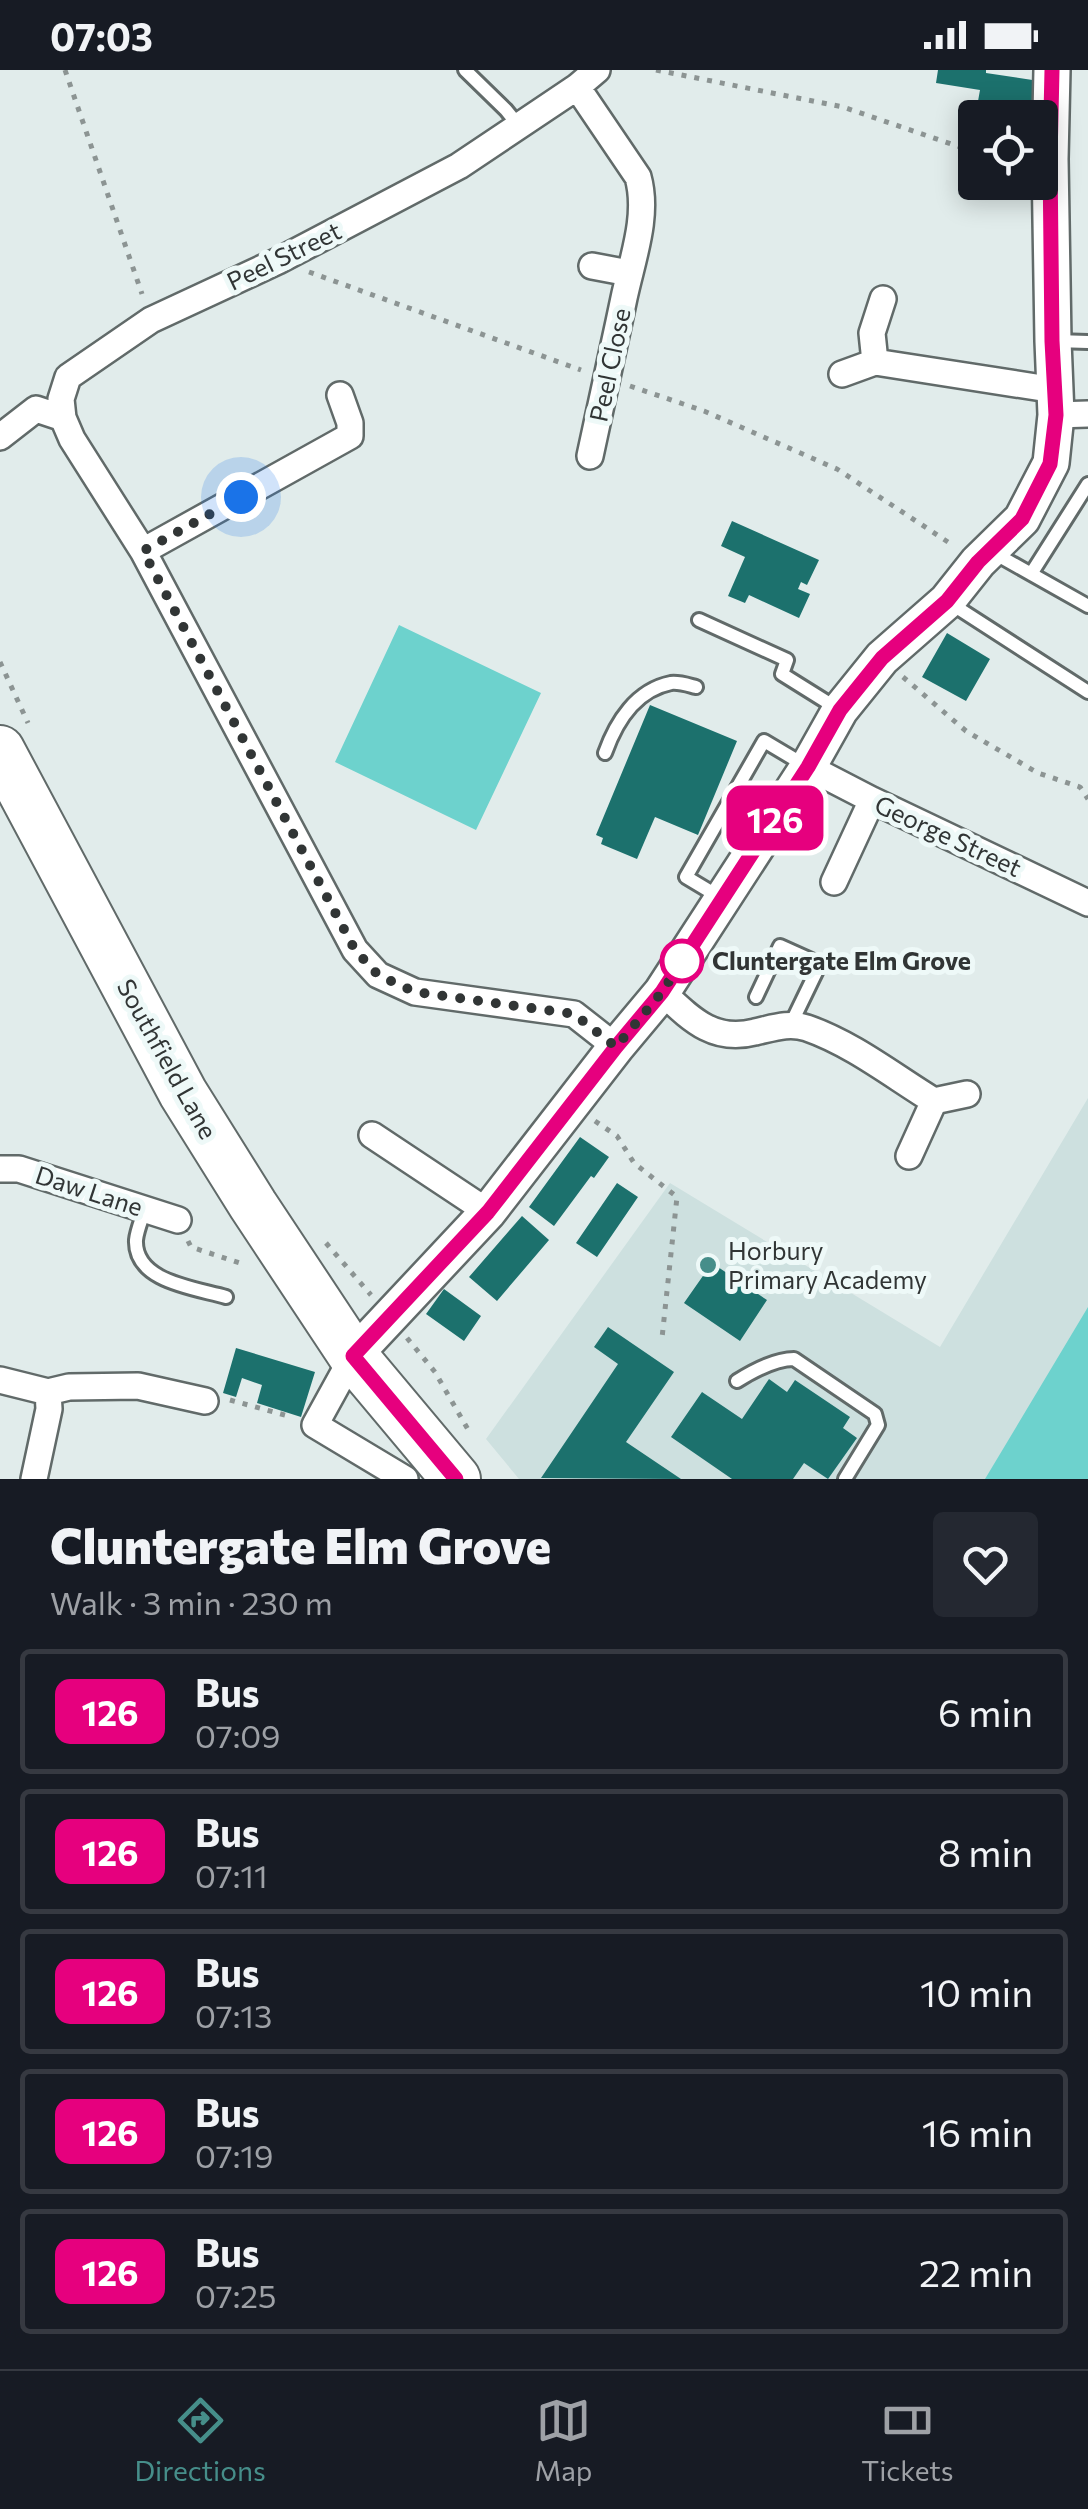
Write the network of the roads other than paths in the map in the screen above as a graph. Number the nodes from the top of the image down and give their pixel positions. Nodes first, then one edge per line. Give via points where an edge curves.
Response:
1 (466, 70) edge
2 (597, 70) edge
3 (1052, 70) edge
4 (577, 87) junction
5 (519, 127) junction
6 (592, 266) dead end
7 (629, 273) junction
8 (883, 300) dead end
9 (1052, 341) junction
10 (1088, 342) edge
11 (875, 362) junction
12 (842, 374) dead end
13 (340, 395) dead end
14 (1066, 407) edge
15 (63, 418) junction
16 (0, 437) edge
17 (590, 456) dead end
18 (1088, 484) edge
19 (990, 550) junction
20 (143, 551) junction
21 (1031, 574) junction
22 (947, 601) junction
23 (1087, 602) edge
24 (700, 620) dead end
25 (696, 686) dead end
26 (1088, 692) edge
27 (840, 710) junction
28 (15, 739) edge
29 (605, 753) dead end
30 (808, 767) junction
31 (872, 800) junction
32 (834, 882) dead end
33 (723, 898) junction
34 (1088, 903) edge
35 (662, 992) junction
36 (756, 997) dead end
37 (790, 1026) junction
38 (616, 1047) junction
39 (967, 1094) dead end
40 (934, 1101) junction
41 (372, 1135) dead end
42 (910, 1156) dead end
43 (0, 1169) edge
44 (145, 1209) junction
45 (488, 1212) junction
46 (178, 1220) dead end
47 (226, 1298) dead end
48 (353, 1356) junction
49 (0, 1380) edge
50 (737, 1381) dead end
51 (48, 1392) junction
52 (204, 1402) road end
53 (464, 1459) edge
54 (34, 1479) edge
55 (406, 1479) edge
56 (846, 1479) edge

1 - 5 lane
2 - 4 street, Peel Street
3 - 9 street
4 - 5 street, Peel Street
4 - 7 street, Peel Close via 638,177 642,212
5 - 15 street, Peel Street via 278,261 151,320 68,377 60,399
6 - 7 street, Peel Close
7 - 17 street, Peel Close
8 - 11 street via 872,333
9 - 10 lane
9 - 14 street
11 - 12 street
11 - 14 street
13 - 20 street via 350,436
14 - 19 street via 1050,464 1022,519
15 - 16 street via 36,410
15 - 20 street
18 - 21 lane
19 - 21 lane
19 - 22 street
20 - 38 street via 355,950 378,975 415,992 574,1014
21 - 23 lane
22 - 26 lane
22 - 27 street via 882,658
24 - 27 lane via 787,660 782,674
25 - 29 lane via 674,682 631,705
27 - 30 street
28 - 48 highway, Southfield Lane via 183,1093
30 - 31 street, George Street
30 - 33 street
30 - 33 lane via 764,742 686,878
31 - 32 street
31 - 34 street, George Street
33 - 35 street
35 - 37 street via 697,1024 724,1035
35 - 38 street
36 - 37 lane via 780,946 820,964
37 - 40 street via 839,1042
38 - 45 street
39 - 40 street
40 - 42 street
41 - 45 street
43 - 44 street, Daw Lane via 19,1169
44 - 46 street, Daw Lane
44 - 47 lane via 136,1238 145,1268
45 - 48 street
48 - 53 highway, Southfield Lane
48 - 55 street via 314,1425
49 - 51 street
50 - 56 lane via 794,1359 875,1414 878,1425
51 - 52 street via 138,1386
51 - 54 street

